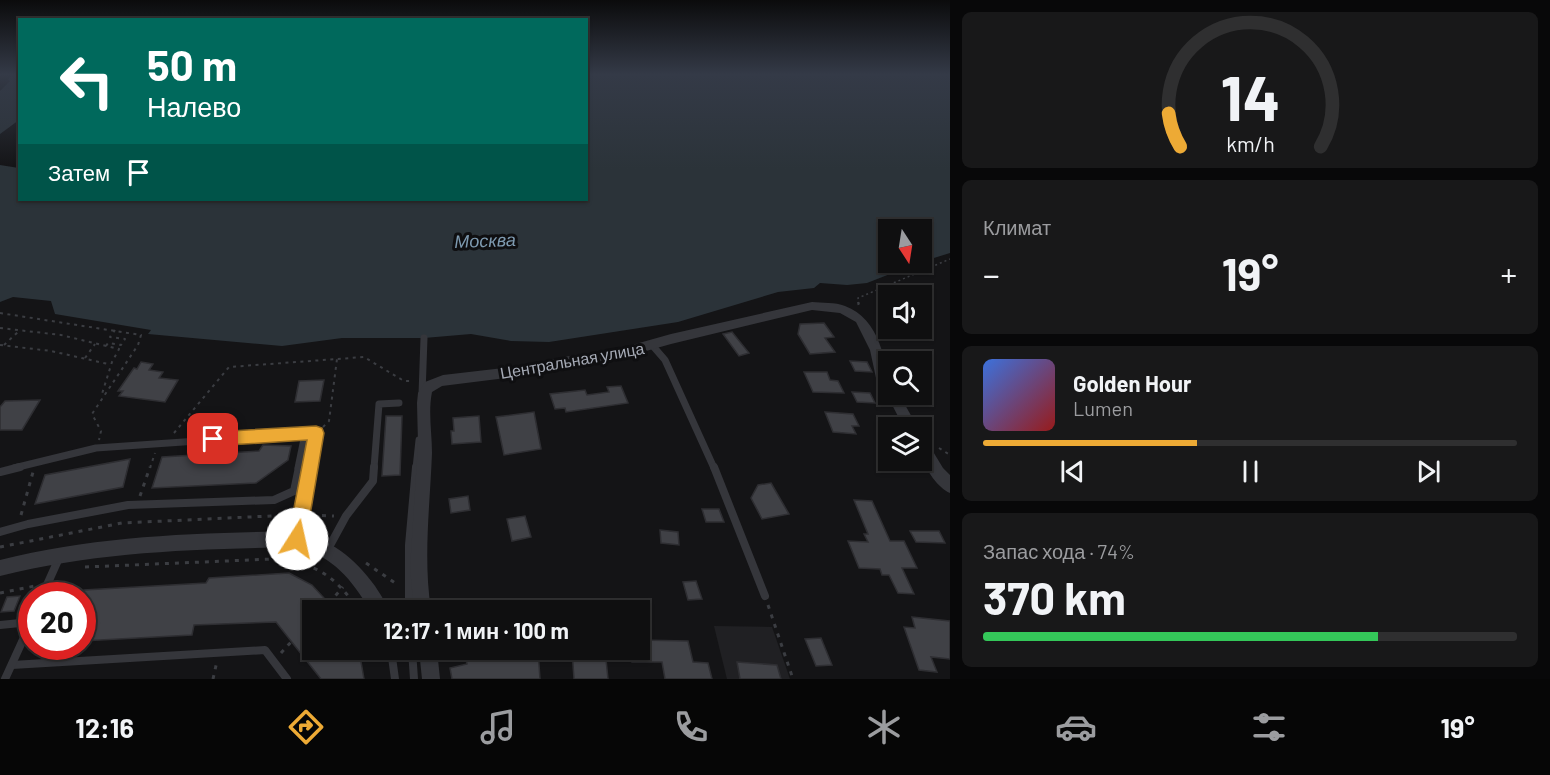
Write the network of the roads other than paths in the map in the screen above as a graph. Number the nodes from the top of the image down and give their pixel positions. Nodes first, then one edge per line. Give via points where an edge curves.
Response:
1 (424, 338) dead end
2 (652, 345) junction
3 (878, 359) edge
4 (399, 404) dead end
5 (305, 434) junction
6 (932, 463) edge
7 (0, 472) edge
8 (950, 486) edge
9 (0, 532) edge
10 (297, 539) junction
11 (328, 549) junction
12 (61, 554) junction
13 (0, 567) edge
14 (48, 582) edge
15 (765, 596) road end
16 (374, 600) edge
17 (408, 600) edge
18 (420, 600) edge
19 (18, 623) edge
20 (0, 625) edge
21 (18, 651) edge
22 (392, 660) edge
23 (413, 660) edge
24 (429, 660) edge
25 (12, 665) junction
26 (5, 679) edge
27 (287, 679) edge
28 (395, 679) edge
29 (414, 679) edge
30 (431, 679) edge

1 - 17 lane
2 - 3 street, Центральная улица via 812,306 842,309 860,319
2 - 15 lane via 665,360 717,474
2 - 18 street, Центральная улица via 607,357 431,384 425,393 418,544
4 - 11 lane via 379,404 373,481 346,516
5 - 7 lane via 96,448
5 - 9 lane via 294,491 274,500 137,504
5 - 10 lane via 316,433
6 - 8 street
10 - 11 street
10 - 12 street via 141,545
11 - 16 street via 358,574
12 - 13 street
12 - 14 lane
19 - 20 lane
21 - 25 lane
22 - 28 lane
23 - 29 lane
24 - 30 street
25 - 26 lane
25 - 27 lane via 265,650

